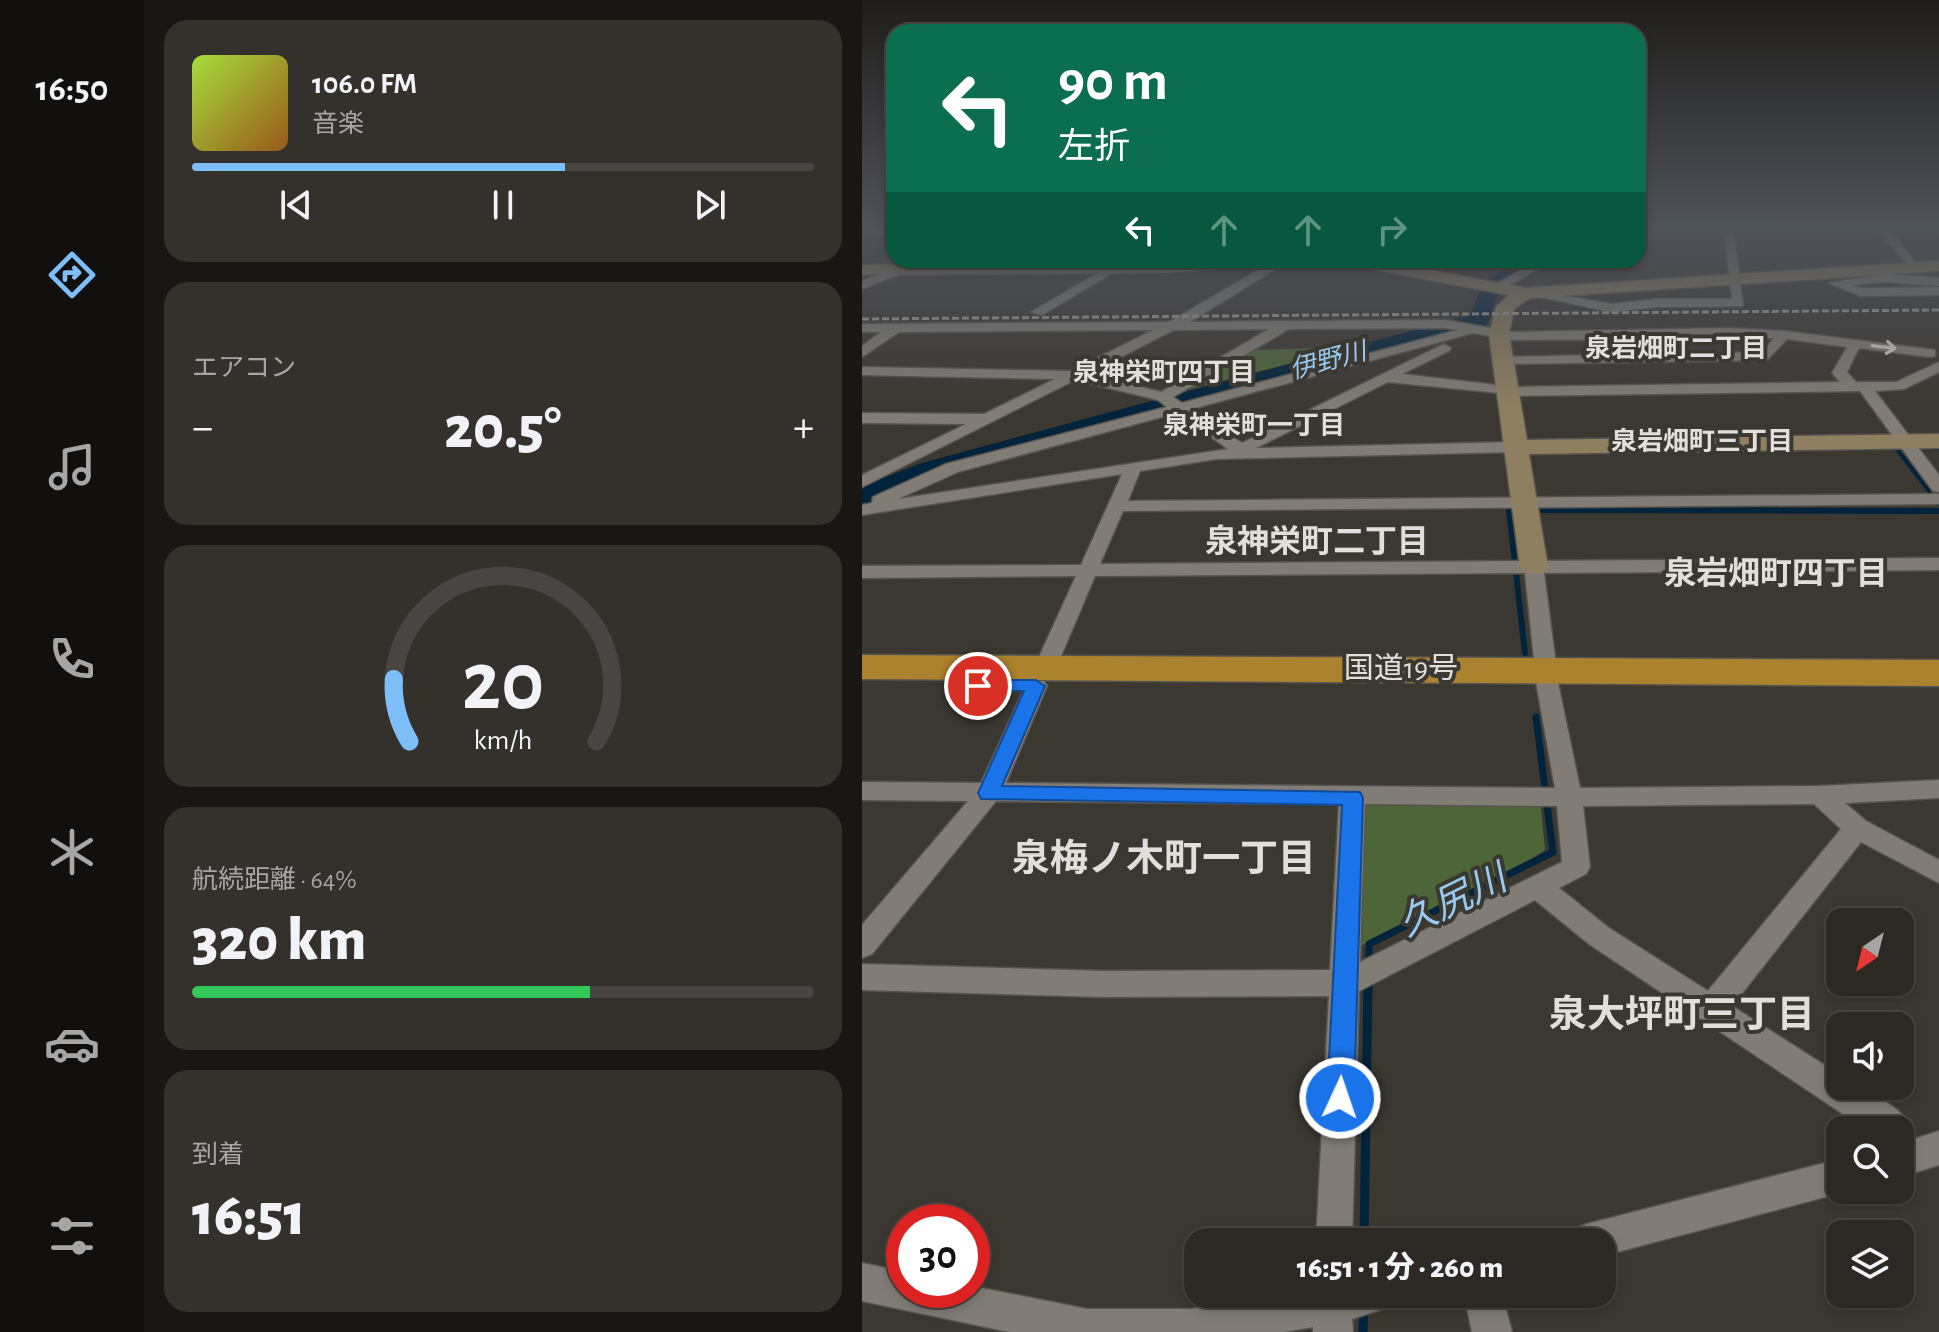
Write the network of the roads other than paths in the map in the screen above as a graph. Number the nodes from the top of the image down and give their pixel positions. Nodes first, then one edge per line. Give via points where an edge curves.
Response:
1 (1081, 287) edge
2 (1237, 287) edge
3 (1495, 287) edge
4 (1606, 287) edge
5 (1735, 287) edge
6 (1846, 287) edge
7 (1939, 291) edge
8 (1525, 293) junction
9 (1110, 311) dead end
10 (1037, 312) junction
11 (862, 313) edge
12 (1169, 318) junction
13 (1287, 325) junction
14 (862, 328) edge
15 (895, 328) junction
16 (1476, 330) junction
17 (1499, 334) junction
18 (1784, 335) junction
19 (1855, 344) junction
20 (862, 353) edge
21 (1937, 356) edge
22 (1503, 360) junction
23 (862, 371) edge
24 (1072, 375) junction
25 (1385, 377) junction
26 (1858, 388) junction
27 (1507, 391) junction
28 (1163, 397) junction
29 (1178, 407) junction
30 (862, 418) edge
31 (988, 419) junction
32 (1939, 441) edge
33 (1906, 442) junction
34 (1515, 447) junction
35 (1245, 453) junction
36 (1133, 468) junction
37 (862, 482) edge
38 (1939, 487) edge
39 (1939, 499) edge
40 (1524, 503) junction
41 (1116, 506) junction
42 (866, 509) edge
43 (1939, 564) edge
44 (1534, 567) junction
45 (1087, 571) junction
46 (862, 572) edge
47 (862, 667) edge
48 (1939, 673) edge
49 (1041, 677) junction
50 (1547, 679) junction
51 (862, 685) edge
52 (1939, 692) edge
53 (1939, 789) edge
54 (862, 791) edge
55 (989, 793) junction
56 (1569, 795) junction
57 (1820, 795) junction
58 (1352, 798) junction
59 (1857, 828) junction
60 (1939, 873) edge
61 (1538, 887) junction
62 (862, 946) edge
63 (862, 977) edge
64 (1346, 983) junction
65 (1713, 1007) junction
66 (1876, 1116) edge
67 (1826, 1180) edge
68 (1335, 1228) edge
69 (1616, 1234) edge
70 (862, 1282) edge
71 (1486, 1308) edge
72 (1331, 1310) edge
73 (1492, 1332) edge

1 - 10 street
2 - 12 street via 1198,310
3 - 8 main road
4 - 8 main road
5 - 8 street via 1739,303 1612,308
6 - 7 street via 1861,292
8 - 17 main road via 1505,307
9 - 10 street
10 - 11 street
12 - 13 street
12 - 15 street
12 - 24 street
13 - 16 street via 1445,324
13 - 28 street
14 - 15 street
15 - 20 street
16 - 17 street
16 - 25 street
16 - 29 street
17 - 18 street
17 - 22 main road
18 - 19 street
18 - 22 street via 1767,356
19 -> 21 street
19 - 26 street via 1839,373
21 - 26 street via 1899,386
22 - 27 main road
23 - 24 street
24 - 28 street
24 - 31 street
25 - 27 street
25 - 35 street via 1249,445
26 - 27 street
26 - 33 street
27 - 34 main road
28 - 29 street
29 - 35 street
29 - 42 street via 952,468
30 - 31 street
31 - 37 street
32 - 33 main road
33 - 34 main road
33 - 38 street
34 - 35 street
34 - 40 main road
35 - 36 street
36 - 41 street
36 - 42 street
39 - 40 street
40 - 41 street
40 - 44 main road
41 - 45 street
43 - 44 street
44 - 45 street
44 - 50 street
45 - 46 street
45 - 49 street
47 - 49 highway, 国道19号
48 - 50 highway, 国道19号
49 - 50 highway, 国道19号
49 - 51 highway, 国道19号
49 - 55 street
50 - 52 highway, 国道19号
50 - 56 street
53 - 57 street
54 - 55 street
55 - 58 street
55 - 62 street
56 - 57 street
56 - 58 street
56 - 61 street via 1576,867
57 - 59 street
58 - 64 street
59 - 60 street
59 - 65 street
61 - 64 street
61 - 65 street via 1599,936
63 - 64 street
64 - 68 street
65 - 66 street
67 - 69 street
70 - 72 street via 1087,1329 1191,1328
71 - 73 street

